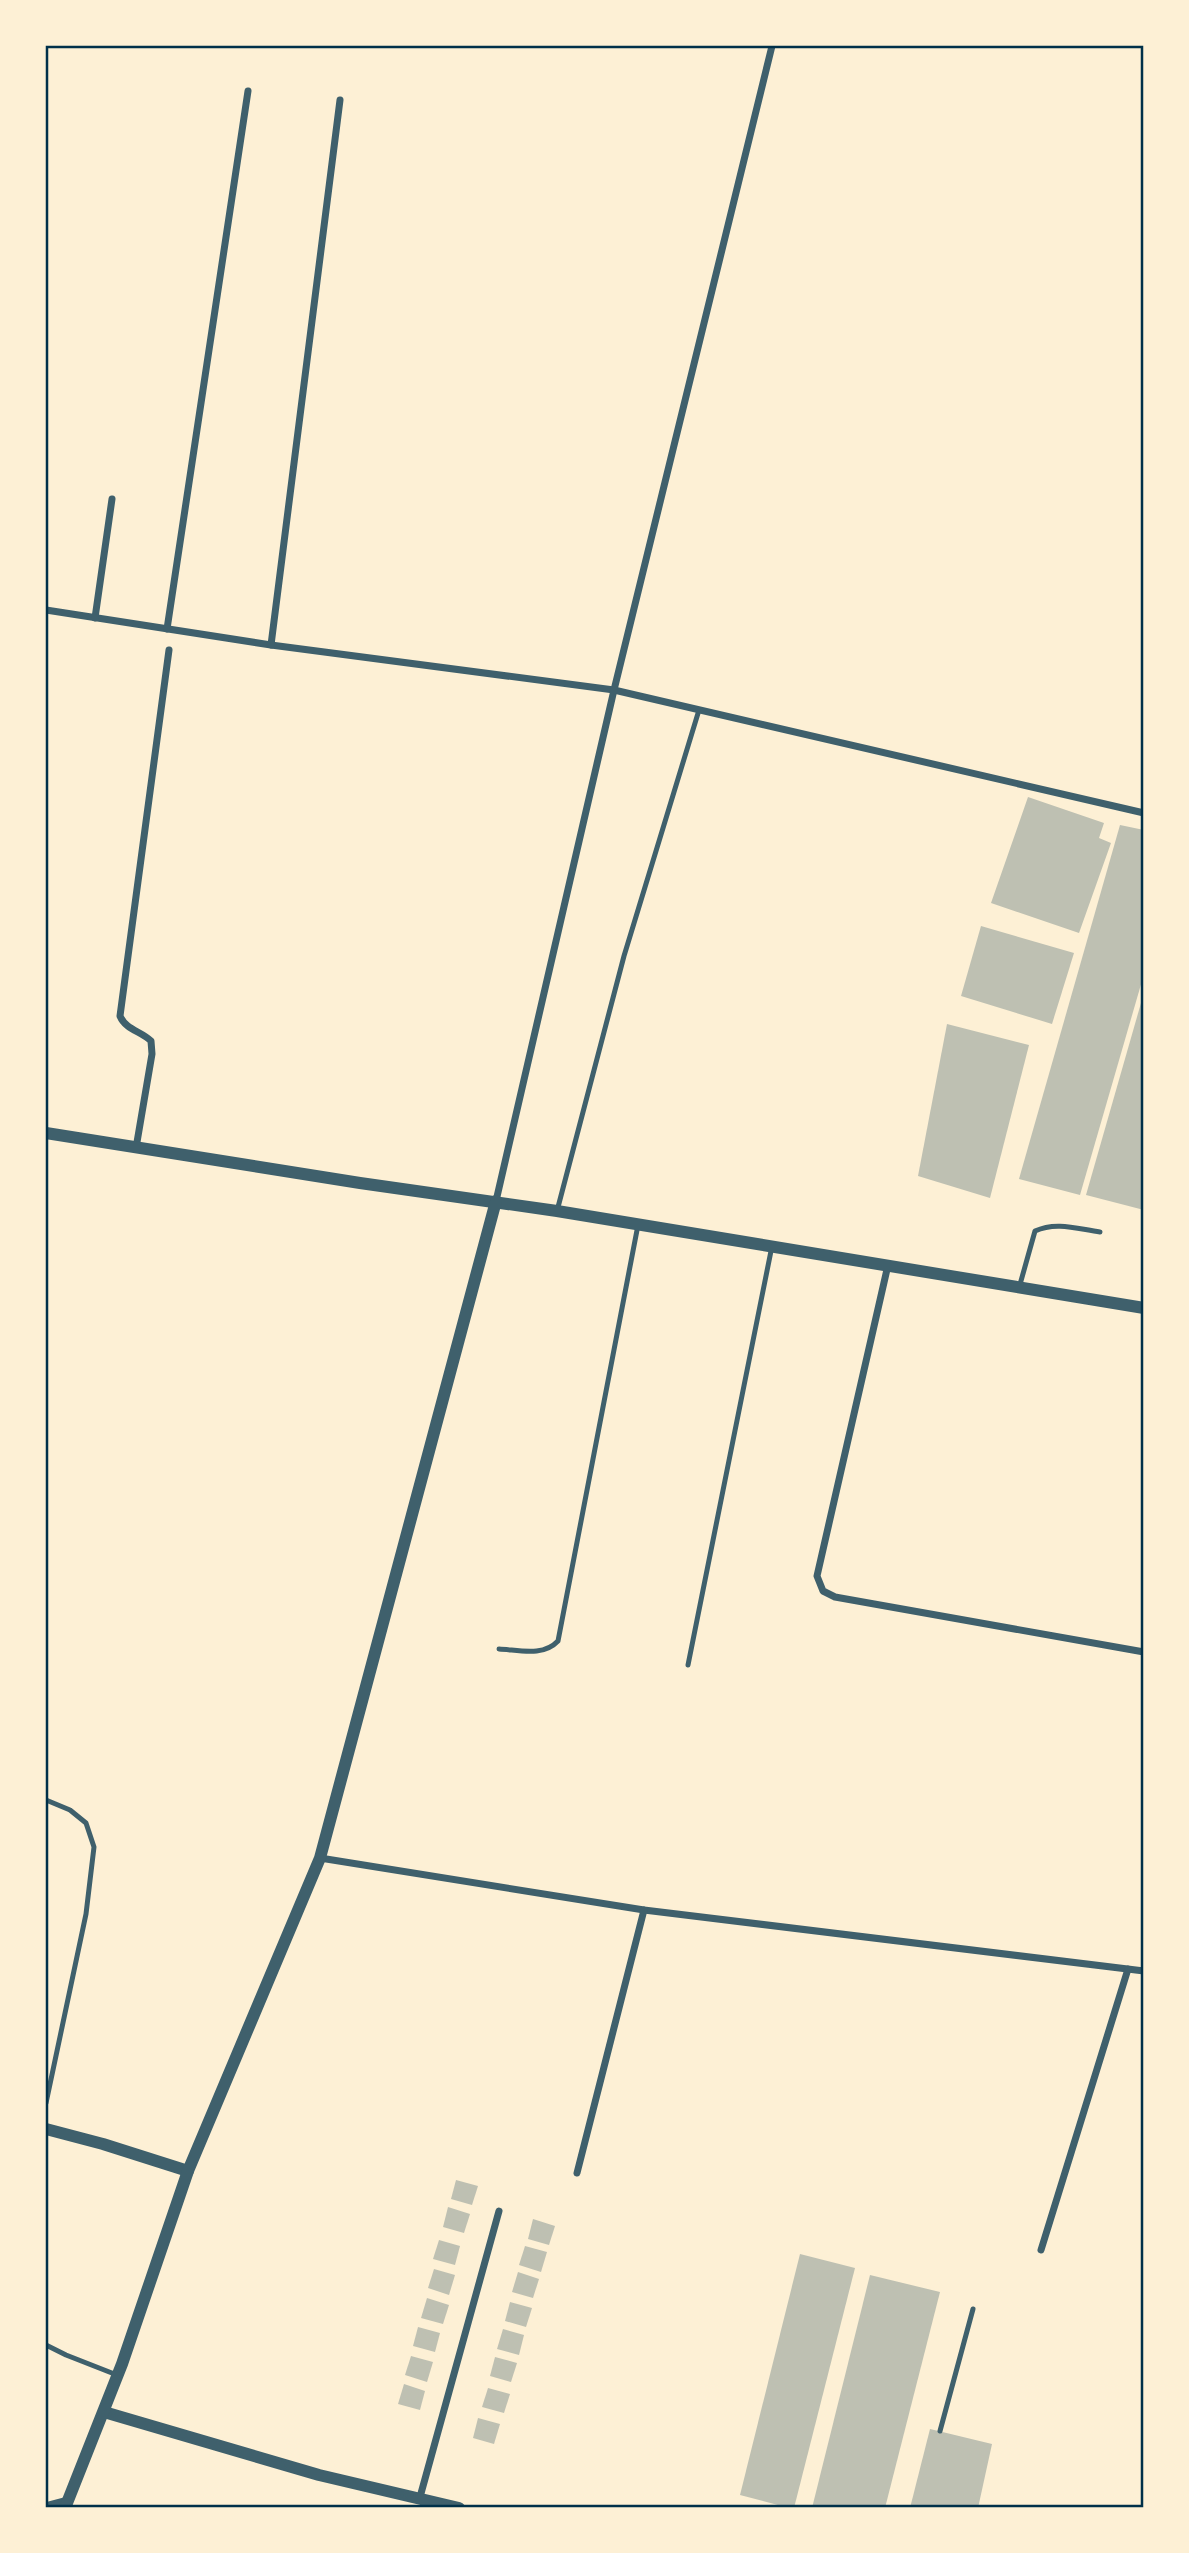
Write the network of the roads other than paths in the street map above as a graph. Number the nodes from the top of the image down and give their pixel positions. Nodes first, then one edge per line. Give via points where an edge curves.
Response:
1 (772, 46) edge
2 (248, 90) dead end
3 (340, 100) dead end
4 (112, 499) dead end
5 (46, 610) edge
6 (95, 618) junction
7 (167, 629) junction
8 (271, 645) junction
9 (169, 650) dead end
10 (614, 690) junction
11 (699, 710) junction
12 (1143, 813) edge
13 (46, 1133) edge
14 (136, 1148) junction
15 (496, 1201) junction
16 (557, 1211) junction
17 (638, 1224) junction
18 (1100, 1232) dead end
19 (772, 1246) junction
20 (888, 1265) junction
21 (1019, 1288) junction
22 (1143, 1308) edge
23 (499, 1649) dead end
24 (1143, 1652) edge
25 (688, 1665) dead end
26 (46, 1800) edge
27 (320, 1858) junction
28 (644, 1910) junction
29 (1128, 1969) junction
30 (1143, 1971) edge
31 (46, 2103) edge
32 (46, 2129) edge
33 (188, 2171) junction
34 (577, 2173) dead end
35 (499, 2211) dead end
36 (1041, 2250) dead end
37 (973, 2309) dead end
38 (46, 2345) edge
39 (118, 2375) junction
40 (104, 2412) junction
41 (940, 2431) dead end
42 (420, 2497) junction
43 (66, 2505) edge
44 (47, 2508) edge
45 (459, 2508) edge

1 - 10 street
2 - 7 street
3 - 8 street
4 - 6 street
5 - 6 street
6 - 7 street
7 - 8 street
8 - 10 street
9 - 14 street via 120,1016 128,1028 151,1041
10 - 11 street
10 - 15 street
11 - 12 street
11 - 16 lane via 624,956
13 - 14 street
14 - 15 street
15 - 16 street
15 - 27 street
16 - 17 street
17 - 19 street
17 - 23 lane via 558,1642 541,1652
18 - 21 lane via 1058,1225 1035,1231
19 - 20 street
19 - 25 lane
20 - 21 street
20 - 24 street via 817,1576 823,1591 835,1597
21 - 22 street
26 - 31 lane via 86,1823 94,1847 86,1914
27 - 28 street
27 - 33 street
28 - 29 street
28 - 34 street
29 - 30 street
29 - 36 street
32 - 33 street
33 - 39 street
35 - 42 street
37 - 41 lane
38 - 39 lane
39 - 40 street
40 - 42 street via 319,2475
40 - 43 street
42 - 45 street
43 - 44 street

